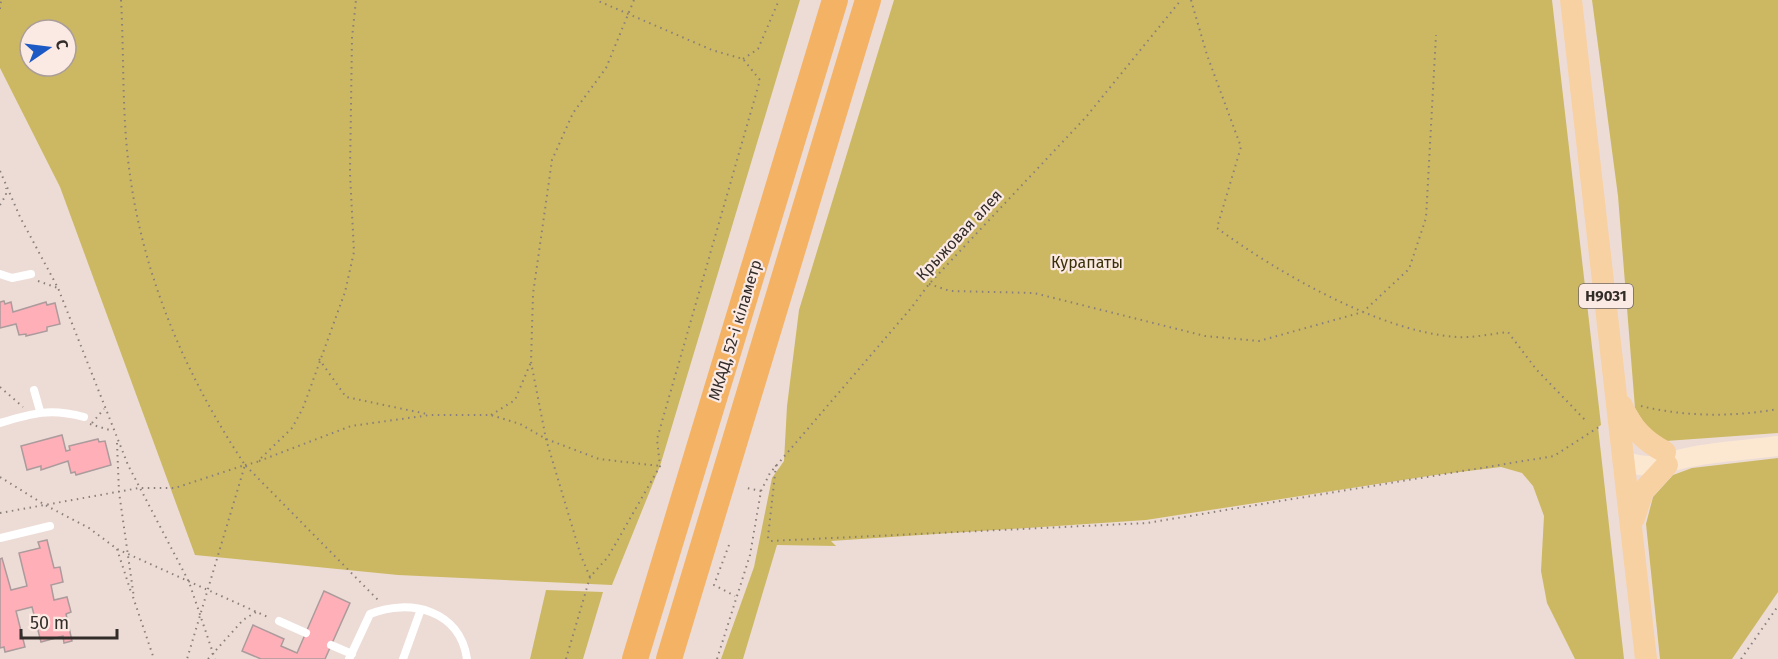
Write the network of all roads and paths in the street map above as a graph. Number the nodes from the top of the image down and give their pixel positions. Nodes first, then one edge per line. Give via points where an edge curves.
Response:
1 (1, 0) edge
2 (121, 0) edge
3 (356, 0) edge
4 (596, 0) edge
5 (634, 0) edge
6 (779, 0) edge
7 (835, 0) edge
8 (868, 0) edge
9 (1181, 0) edge
10 (1191, 0) edge
11 (1571, 0) edge
12 (0, 9) edge
13 (627, 14) junction
14 (1436, 35) dead end
15 (743, 59) junction
16 (0, 171) edge
17 (6, 186) junction
18 (0, 205) edge
19 (0, 274) edge
20 (31, 274) dead end
21 (929, 284) junction
22 (1363, 312) junction
23 (319, 358) junction
24 (531, 362) junction
25 (0, 387) edge
26 (34, 390) dead end
27 (105, 408) junction
28 (1620, 408) junction
29 (1778, 409) edge
30 (40, 411) junction
31 (31, 414) junction
32 (430, 415) junction
33 (490, 415) junction
34 (84, 417) dead end
35 (1586, 421) dead end
36 (0, 423) edge
37 (90, 424) dead end
38 (546, 439) junction
39 (117, 441) junction
40 (1778, 446) edge
41 (1666, 458) junction
42 (1623, 461) junction
43 (257, 462) junction
44 (245, 465) junction
45 (776, 465) junction
46 (660, 466) junction
47 (0, 477) edge
48 (139, 488) junction
49 (747, 488) dead end
50 (761, 490) junction
51 (119, 492) junction
52 (45, 505) junction
53 (0, 513) edge
54 (50, 526) dead end
55 (1632, 528) junction
56 (0, 538) edge
57 (729, 545) dead end
58 (117, 549) junction
59 (126, 554) junction
60 (591, 577) junction
61 (189, 582) junction
62 (209, 591) junction
63 (736, 597) junction
64 (134, 598) junction
65 (1778, 606) edge
66 (386, 607) junction
67 (421, 609) junction
68 (256, 612) junction
69 (202, 614) junction
70 (279, 621) joint
71 (306, 633) dead end
72 (332, 645) dead end
73 (214, 651) junction
74 (351, 656) edge
75 (154, 659) edge
76 (187, 659) edge
77 (208, 659) edge
78 (215, 659) edge
79 (403, 659) edge
80 (467, 659) edge
81 (566, 659) edge
82 (635, 659) edge
83 (669, 659) edge
84 (717, 659) edge
85 (1646, 659) edge
86 (1741, 659) edge

1 - 12 path
2 - 44 path via 128,160 145,254 159,301 192,374
3 - 23 path via 350,173 354,252 345,292
4 - 13 path
5 - 13 path
6 - 15 path via 758,49
7 - 82 highway, МКАД, 52-і кіламетр
8 - 83 highway, МКАД, 52-і кіламетр
9 - 21 path, Крыжовая алея via 1086,117
10 - 22 path via 1240,147 1217,228 1257,258
11 - 28 main road, Н9031
13 - 15 path
13 - 24 path via 606,68 573,113 552,160 533,294
14 - 22 path via 1426,218 1409,269
15 - 46 path via 760,80 657,439
16 - 17 path
17 - 18 path
17 - 27 path via 58,288
19 - 20 lane via 12,278
21 - 22 path via 951,291 1034,293 1204,336 1259,341
21 - 45 path, Крыжовая алея
22 - 35 path via 1418,332 1460,338 1508,332 1536,369
23 - 32 path via 346,398
23 - 43 path via 303,408 292,428
24 - 33 path via 515,400
24 - 38 path
25 - 31 path
26 - 30 lane
27 - 37 path
27 - 39 path
28 - 29 path via 1640,406 1713,415
28 - 41 main road via 1636,431
28 - 42 main road, Н9031
28 - 45 path via 1554,456 1147,523 770,541
30 - 31 lane
30 - 34 lane
31 - 36 lane
32 - 33 path
32 - 43 path via 351,426
33 - 38 path via 520,424
38 - 46 path via 599,459
38 - 60 path
39 - 48 path
39 - 51 path
40 - 41 street
41 - 42 street via 1636,456
41 - 55 main road via 1643,491
42 - 55 main road, Н9031
43 - 44 path
44 - 48 path via 175,488
44 - 62 path
44 - 66 path
45 - 50 path, Крыжовая алея
46 - 60 path via 609,556
47 - 52 path
48 - 51 path
48 - 61 path
49 - 50 path
50 - 63 path via 750,555
51 - 52 path
51 - 59 path
52 - 53 path
52 - 58 path via 89,528
54 - 56 lane
55 - 85 main road, Н9031
57 - 63 path via 714,585
58 - 59 path
58 - 64 path
59 - 61 path
59 - 64 path
60 - 81 path
61 - 62 path
61 - 69 path
62 - 68 path
62 - 69 path
63 - 84 path
64 - 75 path
65 - 86 path
66 - 67 lane
66 - 74 lane via 370,614
67 - 79 lane
67 - 80 lane via 435,612 449,622
68 - 70 path
68 - 73 path
69 - 73 path
69 - 76 path
70 - 71 lane
72 - 74 lane
73 - 77 path
73 - 78 path

